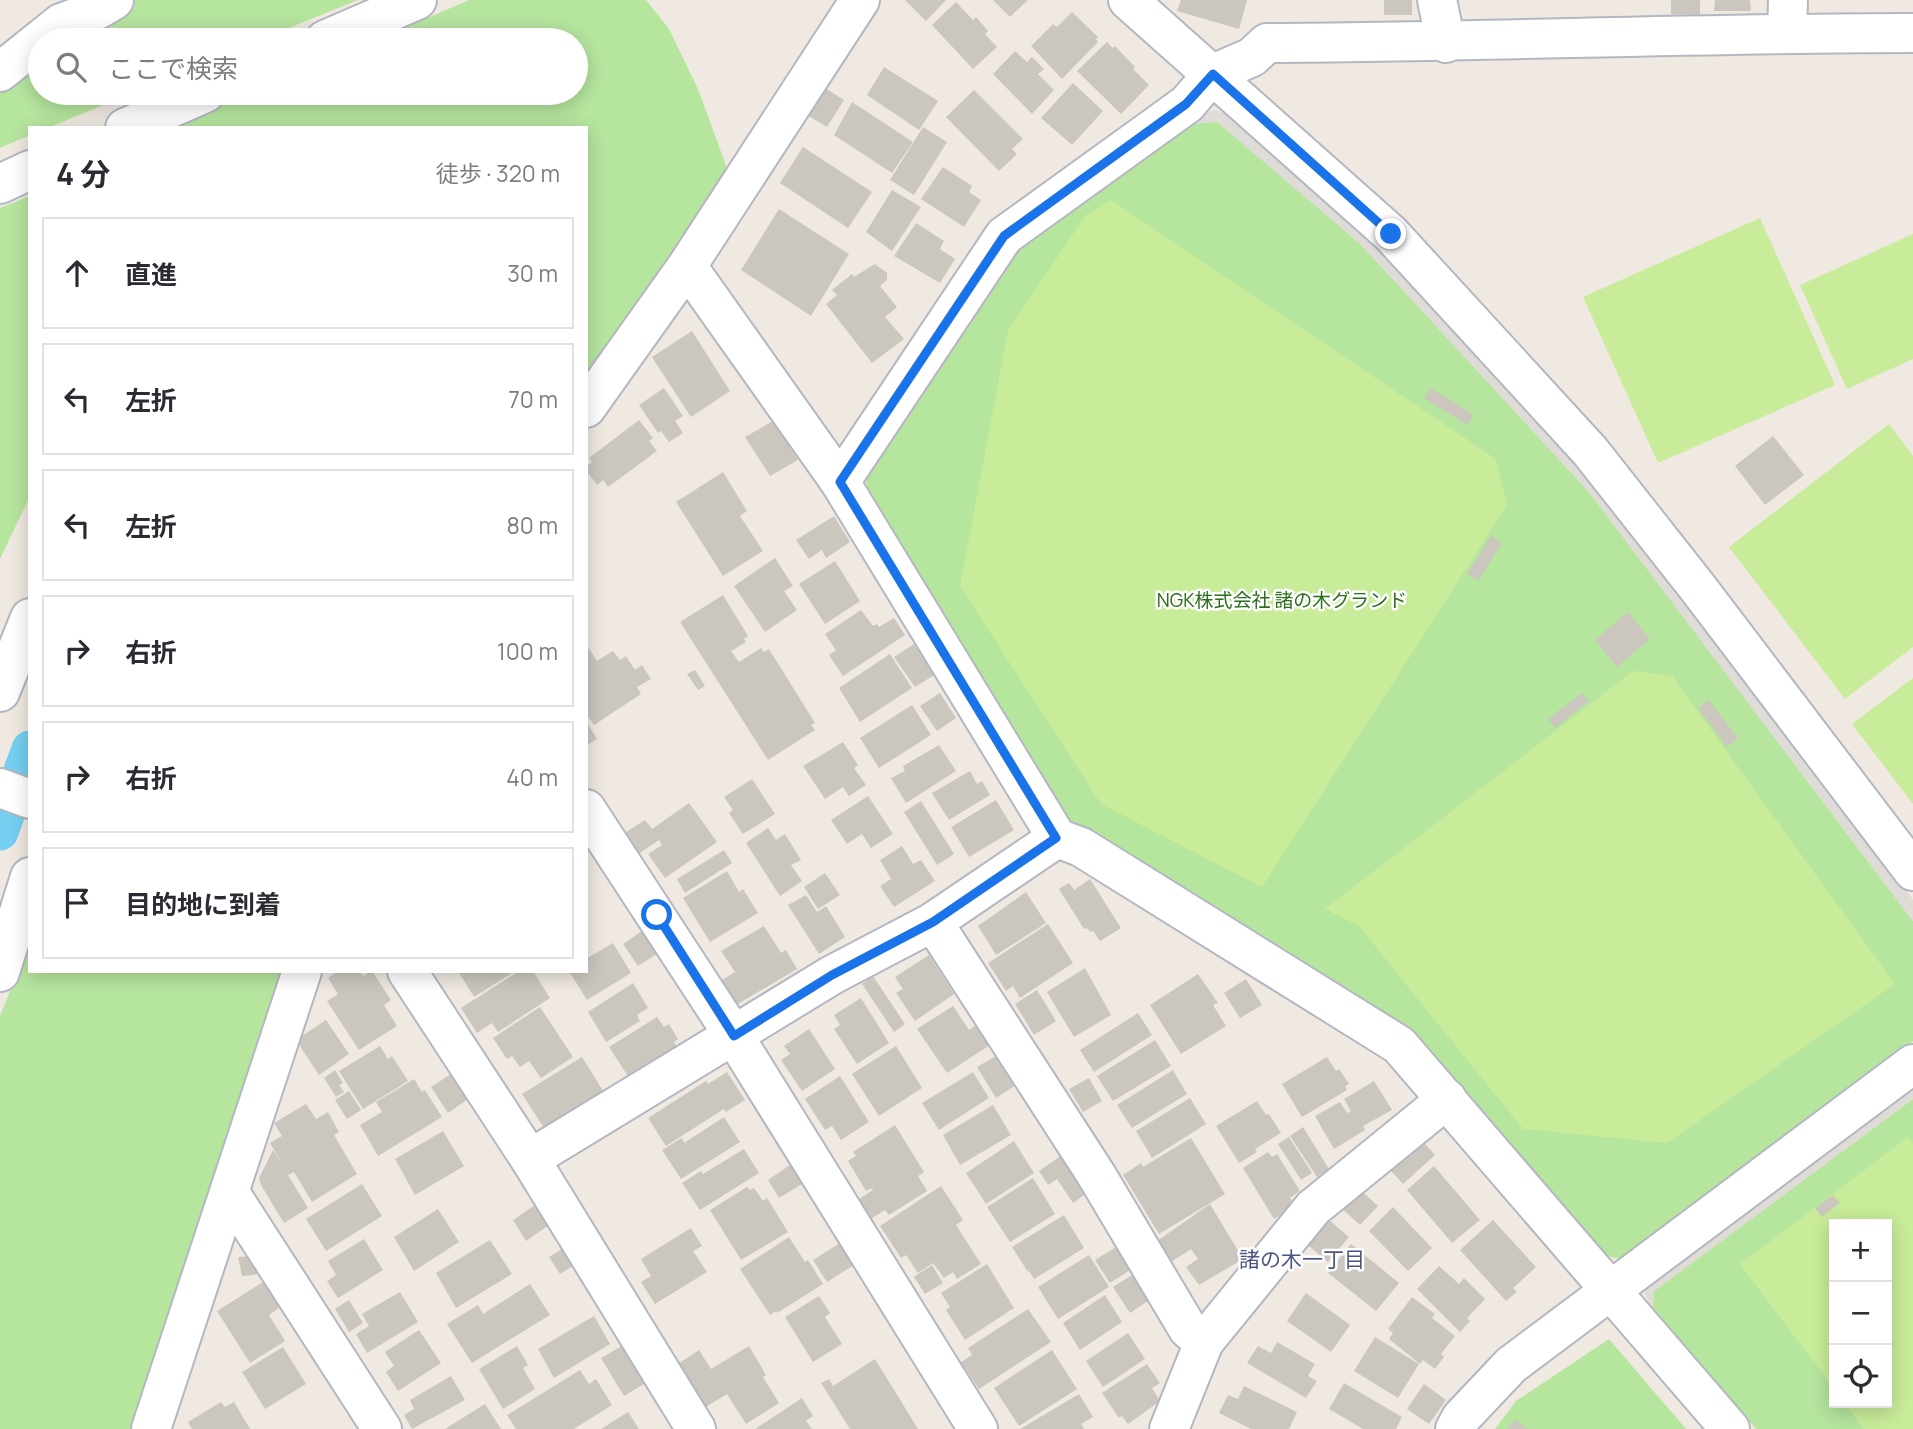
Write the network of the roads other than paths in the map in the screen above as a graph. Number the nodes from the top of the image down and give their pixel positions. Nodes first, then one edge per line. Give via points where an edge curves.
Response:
1 (114, 0) edge
2 (417, 0) edge
3 (860, 0) edge
4 (1128, 0) edge
5 (1437, 0) edge
6 (1787, 17) edge
7 (55, 28) edge
8 (353, 28) edge
9 (1913, 33) edge
10 (1446, 43) junction
11 (28, 50) edge
12 (0, 72) edge
13 (1213, 74) junction
14 (178, 105) edge
15 (130, 126) edge
16 (28, 171) edge
17 (0, 184) edge
18 (687, 266) junction
19 (588, 405) edge
20 (840, 482) junction
21 (28, 623) edge
22 (0, 692) edge
23 (0, 788) edge
24 (28, 798) edge
25 (588, 812) edge
26 (1056, 838) junction
27 (1913, 871) edge
28 (28, 883) edge
29 (933, 922) junction
30 (0, 972) edge
31 (301, 973) edge
32 (408, 973) edge
33 (734, 1036) junction
34 (1913, 1064) edge
35 (1447, 1099) junction
36 (530, 1159) junction
37 (230, 1192) junction
38 (1610, 1290) junction
39 (1204, 1342) junction
40 (151, 1429) edge
41 (382, 1429) edge
42 (696, 1429) edge
43 (978, 1429) edge
44 (1170, 1429) edge
45 (1455, 1429) edge
46 (1730, 1429) edge

1 - 7 street
2 - 8 street
3 - 18 street
4 - 13 street
5 - 10 street
6 - 9 street
6 - 10 street
10 - 13 street via 1267,44 1252,57
11 - 12 street
13 - 20 street via 1186,104 1004,236
13 - 27 street via 1391,234 1590,450
14 - 15 street
16 - 17 street
18 - 19 street
18 - 20 street
20 - 26 street
21 - 22 street
23 - 24 street
25 - 33 street
26 - 29 street
26 - 35 street via 1081,847 1399,1045
28 - 30 street
29 - 33 street via 832,975
29 - 39 street via 1097,1176 1188,1329
31 - 37 street
32 - 36 street
33 - 36 street
33 - 43 street
34 - 38 street
35 - 38 street
35 - 39 street via 1313,1208
36 - 42 street
37 - 40 street
37 - 41 street
38 - 45 street via 1511,1365
38 - 46 street
39 - 44 street

